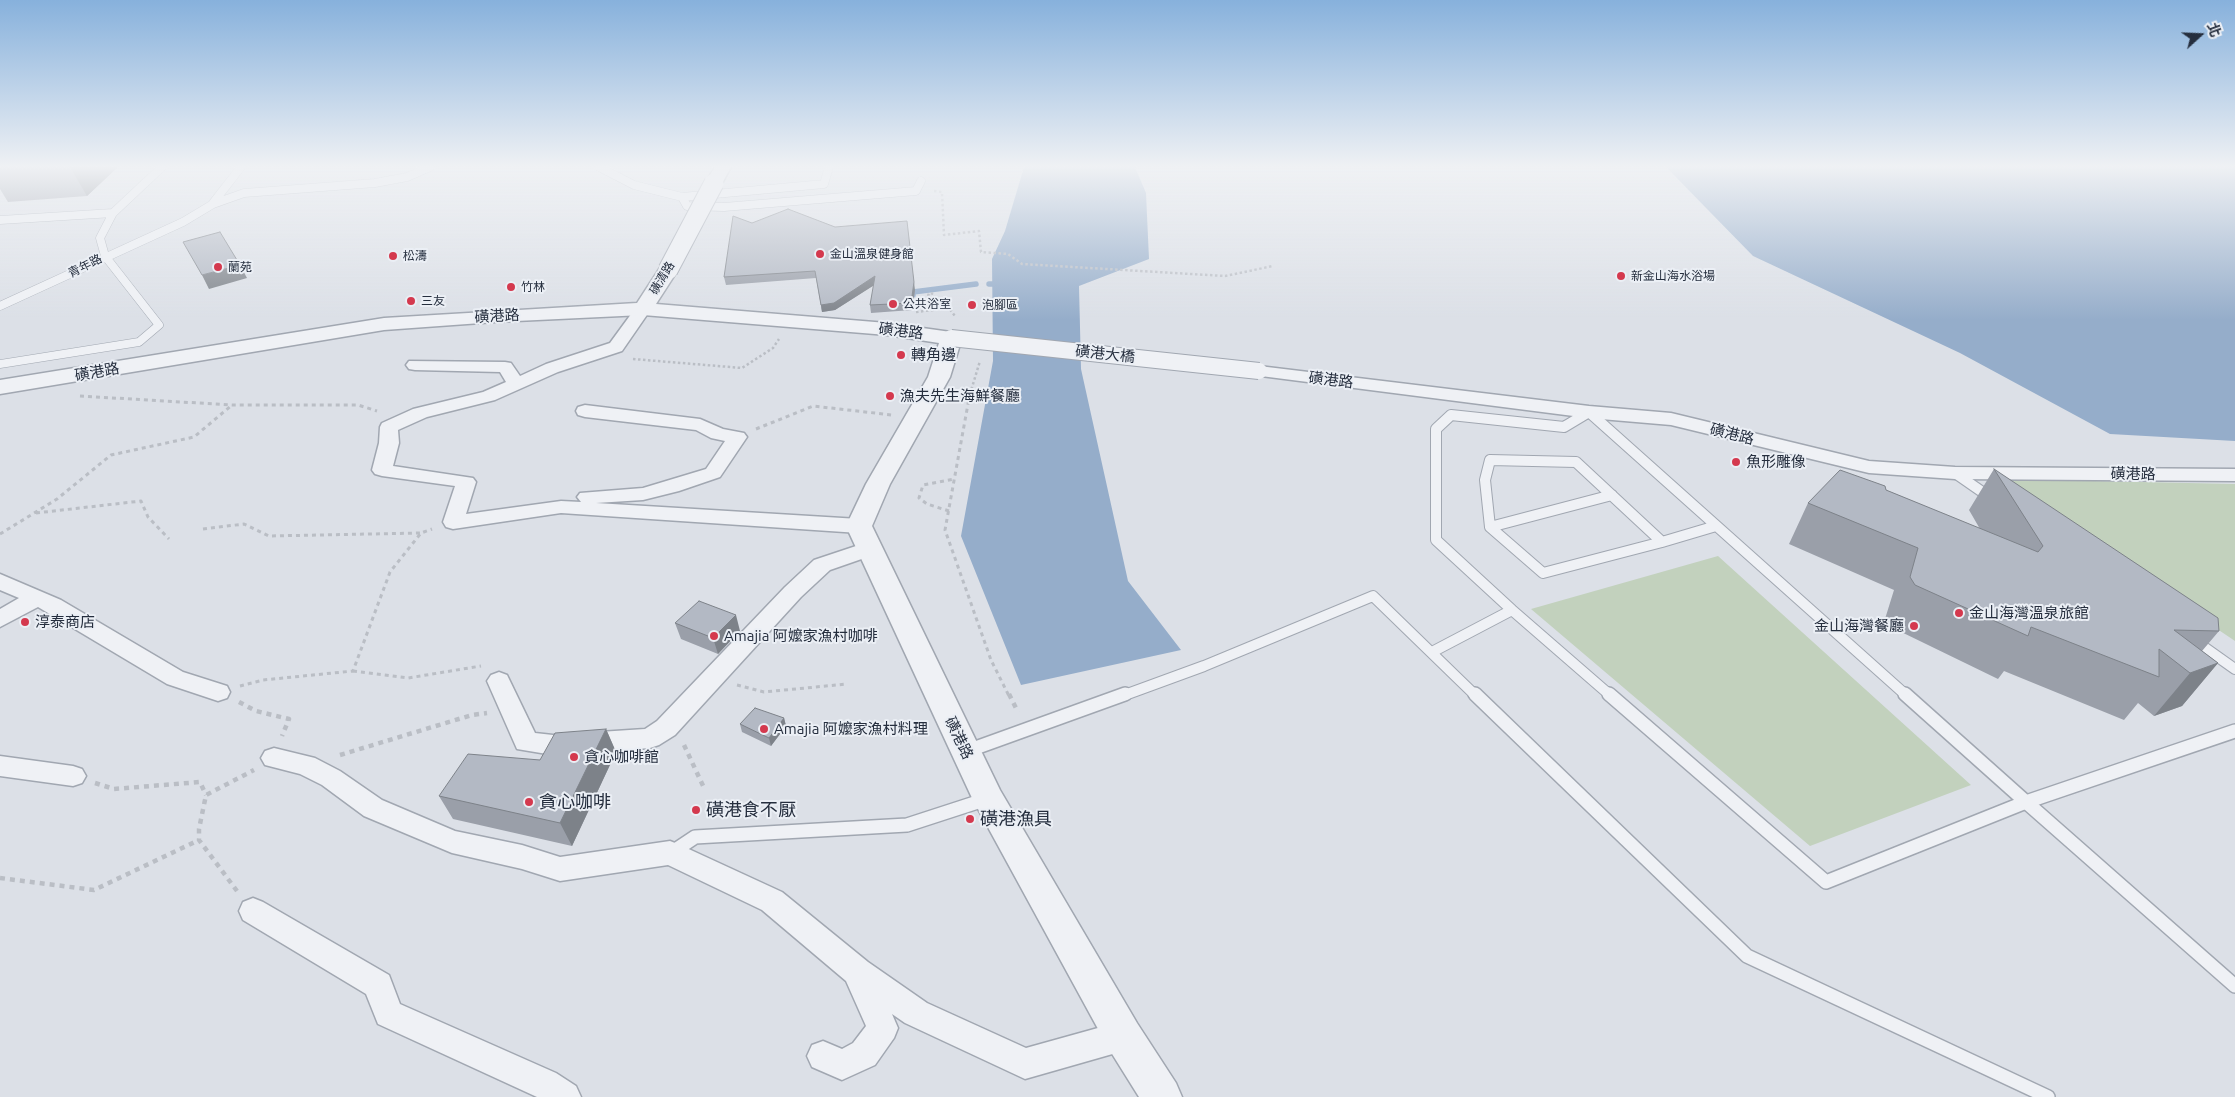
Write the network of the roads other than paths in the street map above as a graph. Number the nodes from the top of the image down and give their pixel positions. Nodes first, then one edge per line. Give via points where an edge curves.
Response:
1 (29, 218) edge
2 (110, 218) edge
3 (190, 218) edge
4 (696, 218) edge
5 (0, 220) edge
6 (105, 256) junction
7 (0, 306) edge
8 (644, 309) junction
9 (951, 338) junction
10 (0, 364) edge
11 (416, 365) dead end
12 (1259, 371) joint
13 (516, 383) junction
14 (0, 387) edge
15 (585, 411) dead end
16 (1588, 412) junction
17 (1955, 473) junction
18 (2235, 475) edge
19 (1612, 495) junction
20 (561, 507) junction
21 (2003, 507) edge
22 (1716, 526) junction
23 (1490, 527) junction
24 (863, 537) junction
25 (1662, 542) junction
26 (0, 581) edge
27 (37, 598) junction
28 (1512, 610) junction
29 (0, 619) edge
30 (2187, 635) edge
31 (1432, 652) junction
32 (2235, 668) edge
33 (499, 681) road end
34 (218, 692) road end
35 (2235, 731) edge
36 (966, 752) junction
37 (274, 758) road end
38 (0, 766) edge
39 (73, 776) road end
40 (988, 798) junction
41 (2026, 802) junction
42 (670, 853) junction
43 (252, 911) road end
44 (857, 972) junction
45 (2235, 986) edge
46 (1124, 1036) junction
47 (823, 1056) dead end
48 (565, 1097) edge
49 (1162, 1097) edge
50 (2048, 1097) edge

1 - 5 lane
2 - 6 lane via 100,238
3 - 6 lane, 青年路
4 - 8 street, 磺清路, bridge
6 - 7 lane, 青年路
6 - 10 lane via 159,325 139,342
8 - 9 street, 磺港路 via 792,320
8 - 13 street via 616,347
8 - 14 street, 磺港路 via 384,324
9 - 12 street, 磺港大橋, bridge
9 - 24 street via 938,377 878,484
11 - 13 street via 505,367
12 - 16 street, 磺港路
13 - 20 street via 489,396 420,413 389,427 389,443 382,470 466,482 453,522
15 - 20 street via 700,425 718,434 737,437 713,473 643,494 588,496
16 - 17 street, 磺港路 via 1671,419 1869,467
16 - 22 lane
16 - 28 lane via 1564,426 1451,415 1436,429 1436,540
17 - 18 street, 磺港路
17 - 21 lane
19 - 23 lane
19 - 23 lane via 1576,462 1490,460 1486,480
19 - 25 lane
20 - 24 street
22 - 25 lane
22 - 41 lane
23 - 25 lane via 1543,573
24 - 33 street via 822,565 793,592 715,678 666,728 650,738 553,745 526,742
24 - 36 street, 磺港路
26 - 27 street
27 - 29 street
27 - 34 street via 175,678
28 - 31 lane
28 - 41 lane via 1826,882
30 - 32 lane
31 - 36 lane via 1373,596 1204,666
31 - 50 lane via 1747,956
35 - 41 lane
36 - 40 street, 磺港路
37 - 42 street via 306,765 331,778 373,808 413,827 452,842 560,869
38 - 39 street
40 - 42 lane via 907,825 695,837
40 - 46 street, 磺港路
41 - 45 lane
42 - 44 street via 772,902
43 - 48 street via 378,985 389,1014 545,1084
44 - 46 street via 916,1013 1025,1064
44 - 47 street via 883,1028 864,1054 842,1065
46 - 49 street, 磺港路

